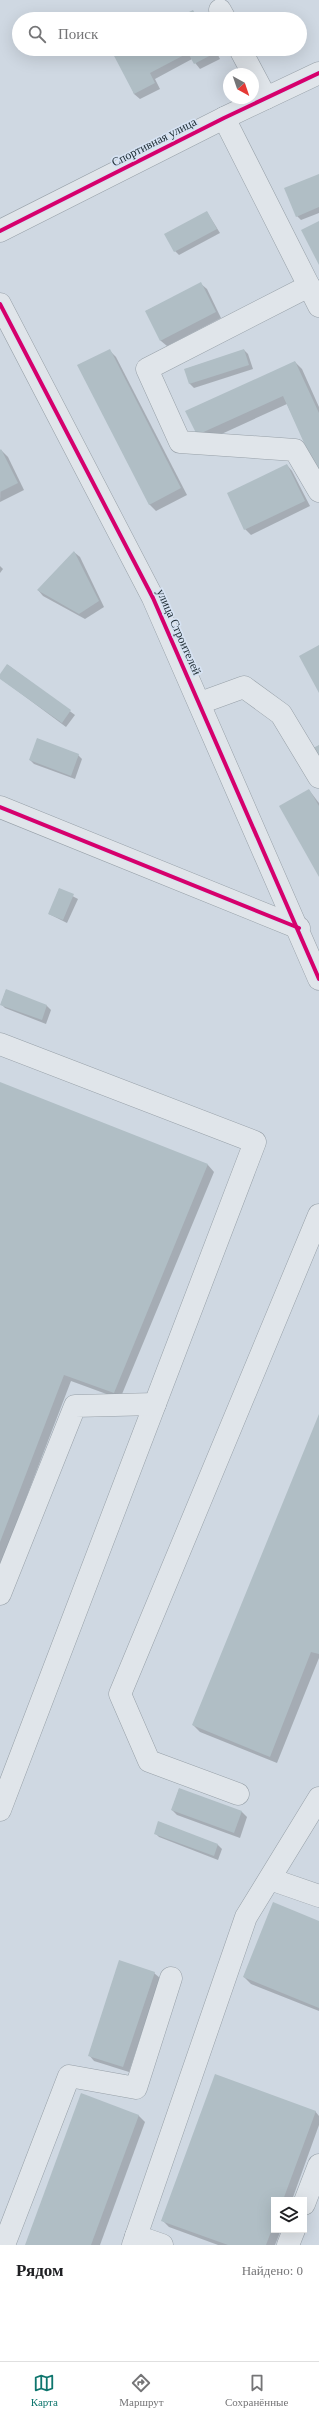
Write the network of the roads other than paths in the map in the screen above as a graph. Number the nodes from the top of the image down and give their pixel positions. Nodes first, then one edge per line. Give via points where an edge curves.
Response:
1 (244, 56) edge
2 (319, 73) edge
3 (266, 98) junction
4 (224, 118) junction
5 (0, 231) edge
6 (309, 286) junction
7 (0, 304) edge
8 (319, 306) edge
9 (319, 491) edge
10 (200, 703) junction
11 (319, 777) edge
12 (0, 807) edge
13 (299, 928) junction
14 (319, 979) edge
15 (0, 1044) edge
16 (319, 1215) edge
17 (155, 1404) junction
18 (0, 1594) edge
19 (238, 1794) dead end
20 (319, 1798) edge
21 (0, 1810) edge
22 (270, 1879) junction
23 (319, 1896) edge
24 (171, 1978) dead end
25 (319, 2165) edge
26 (307, 2197) edge
27 (293, 2233) edge
28 (134, 2241) edge
29 (4, 2245) edge
30 (162, 2245) edge
31 (288, 2245) edge

1 - 3 street
2 - 3 street, Спортивная улица
3 - 4 street, Спортивная улица
4 - 5 street, Спортивная улица
4 - 6 street
6 - 8 street
6 - 9 street via 147,369 180,442 295,450
7 - 10 street, улица Строителей via 153,598
10 - 11 street via 244,687 281,714
10 - 13 street, улица Строителей
12 - 13 street
13 - 14 street, улица Строителей
15 - 17 street via 255,1142
16 - 19 street via 120,1694 149,1761
17 - 18 street via 75,1406
17 - 21 street
20 - 22 street
22 - 23 street
22 - 28 street via 246,1917
24 - 29 street via 136,2088 69,2076
25 - 26 street
27 - 31 street
28 - 30 street

